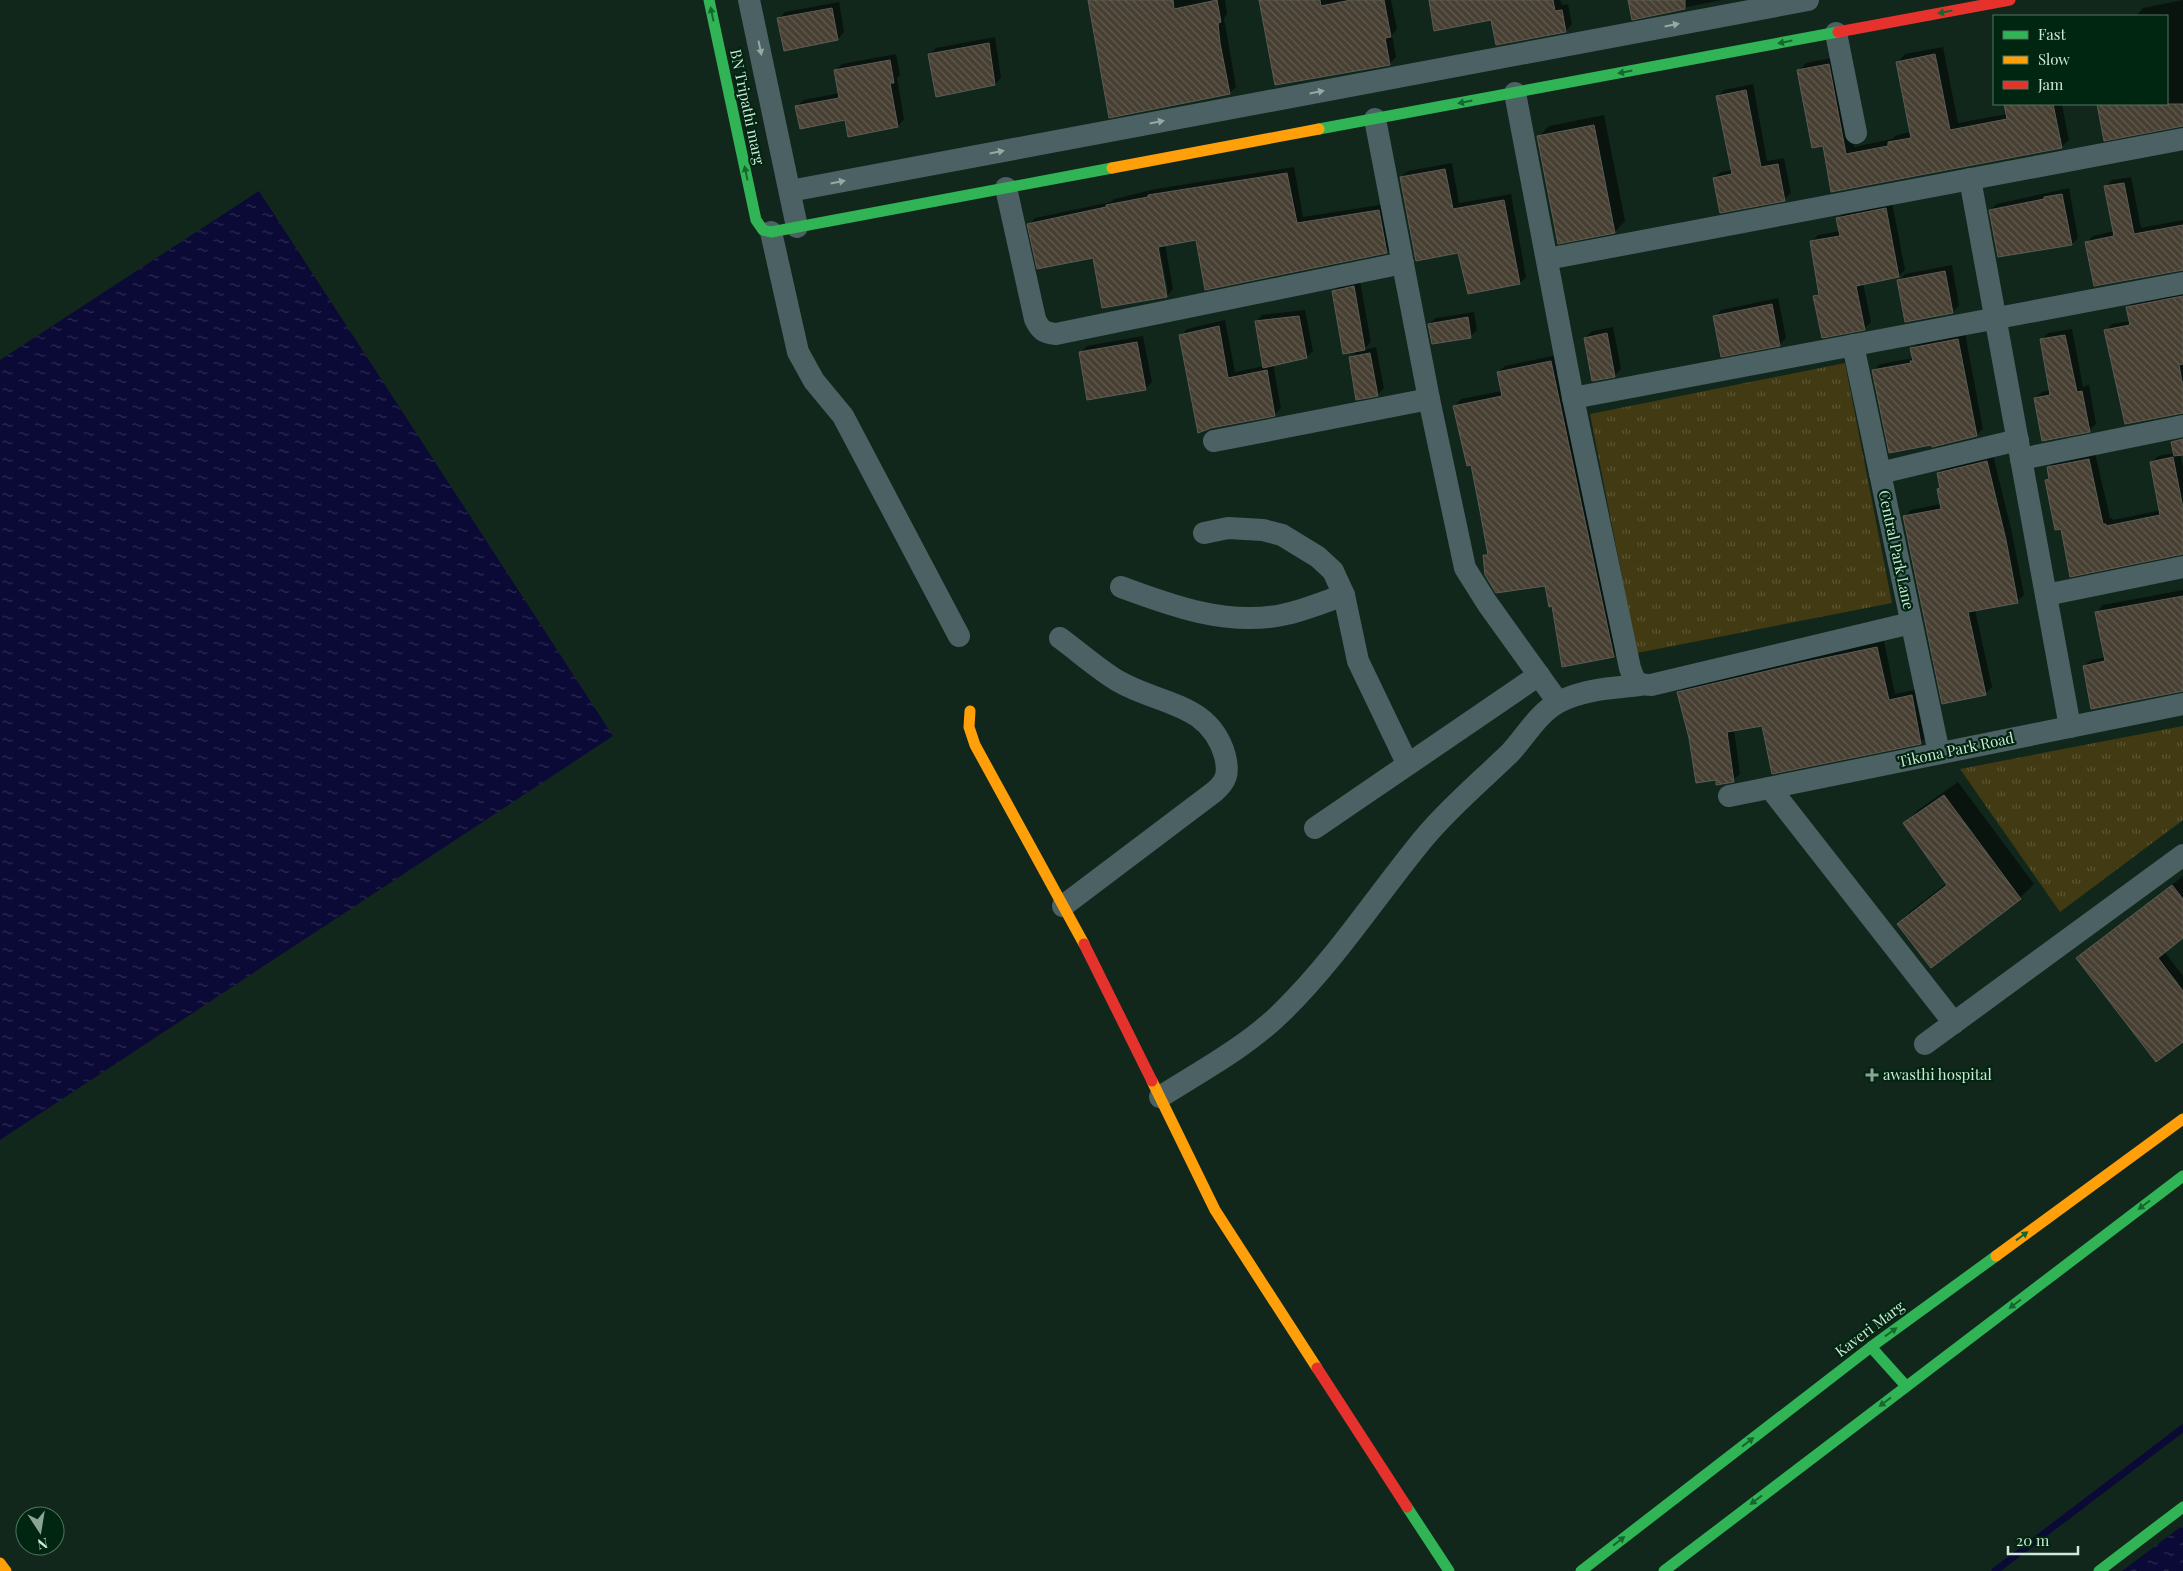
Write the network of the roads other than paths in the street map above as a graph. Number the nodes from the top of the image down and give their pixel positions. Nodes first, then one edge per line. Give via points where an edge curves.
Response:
1 (708, 0) edge
2 (749, 0) edge
3 (1808, 0) edge
4 (2010, 0) edge
5 (1836, 33) junction
6 (1515, 93) junction
7 (1375, 119) junction
8 (1856, 132) dead end
9 (2183, 139) edge
10 (1970, 179) junction
11 (1006, 188) junction
12 (790, 191) junction
13 (764, 226) junction
14 (798, 227) junction
15 (1546, 259) junction
16 (1403, 264) junction
17 (2183, 283) edge
18 (1995, 319) junction
19 (1853, 346) junction
20 (1573, 398) junction
21 (1429, 399) junction
22 (2183, 426) edge
23 (1214, 441) dead end
24 (2019, 449) junction
25 (1880, 474) junction
26 (1204, 533) dead end
27 (2183, 567) edge
28 (1121, 587) dead end
29 (1344, 594) junction
30 (2046, 595) junction
31 (1911, 622) junction
32 (959, 636) dead end
33 (1060, 638) dead end
34 (1539, 674) junction
35 (1640, 685) junction
36 (1558, 702) junction
37 (2183, 704) edge
38 (970, 711) dead end
39 (2070, 727) junction
40 (1939, 754) junction
41 (1407, 763) junction
42 (1770, 788) junction
43 (1730, 796) dead end
44 (1315, 828) dead end
45 (2183, 855) edge
46 (1062, 906) junction
47 (1954, 1023) junction
48 (1925, 1044) dead end
49 (1160, 1097) junction
50 (2183, 1119) edge
51 (2183, 1176) edge
52 (1871, 1347) junction
53 (1906, 1386) junction
54 (2183, 1506) edge
55 (0, 1563) edge
56 (6, 1571) edge
57 (1449, 1571) edge
58 (1581, 1571) edge
59 (1664, 1571) edge
60 (2099, 1571) edge

13 -> 1 street, BN Tripathi marg
2 -> 12 street
12 -> 3 street
4 -> 5 street
5 -> 6 street
5 - 8 street
6 -> 7 street
6 - 15 street
7 - 11 street
7 - 16 street
9 - 10 street
10 - 15 street
10 - 18 street
11 - 14 street
11 - 16 street via 1035,319 1046,333 1056,334
12 - 14 street
13 - 14 street
13 - 32 street via 798,352 814,381 843,416
15 - 20 street
16 - 21 street
17 - 18 street
18 - 19 street
18 - 24 street
19 - 20 street
19 - 25 street, Central Park Lane
20 - 35 street via 1630,668 1634,680
21 - 23 street
21 - 34 street via 1465,568
22 - 24 street
24 - 25 street
24 - 30 street
25 - 31 street, Central Park Lane
26 - 29 street via 1228,528 1263,530 1282,535 1318,557 1333,571
27 - 30 street
28 - 29 street via 1183,608 1240,618 1282,615
29 - 41 street via 1358,661
30 - 39 street
31 - 35 street via 1651,686
31 - 40 street, Central Park Lane
33 - 46 street via 1117,680 1205,720 1224,752 1228,776 1223,785
34 - 36 street
34 - 41 street
35 - 36 street via 1589,691
36 - 49 street via 1547,709 1509,753 1425,837 1283,1012 1228,1054
37 - 39 street, Tikona Park Road
38 - 46 street via 969,727 975,745
39 - 40 street, Tikona Park Road
40 - 42 street, Tikona Park Road
41 - 44 street
42 - 43 street, Tikona Park Road
42 - 47 street
45 - 47 street
46 - 49 street via 1101,976
47 - 48 street
49 - 57 street via 1215,1210
52 -> 50 street, Kaveri Marg
51 -> 53 street
52 - 53 street
58 -> 52 street, Kaveri Marg
53 -> 59 street
54 - 60 street
55 - 56 street

